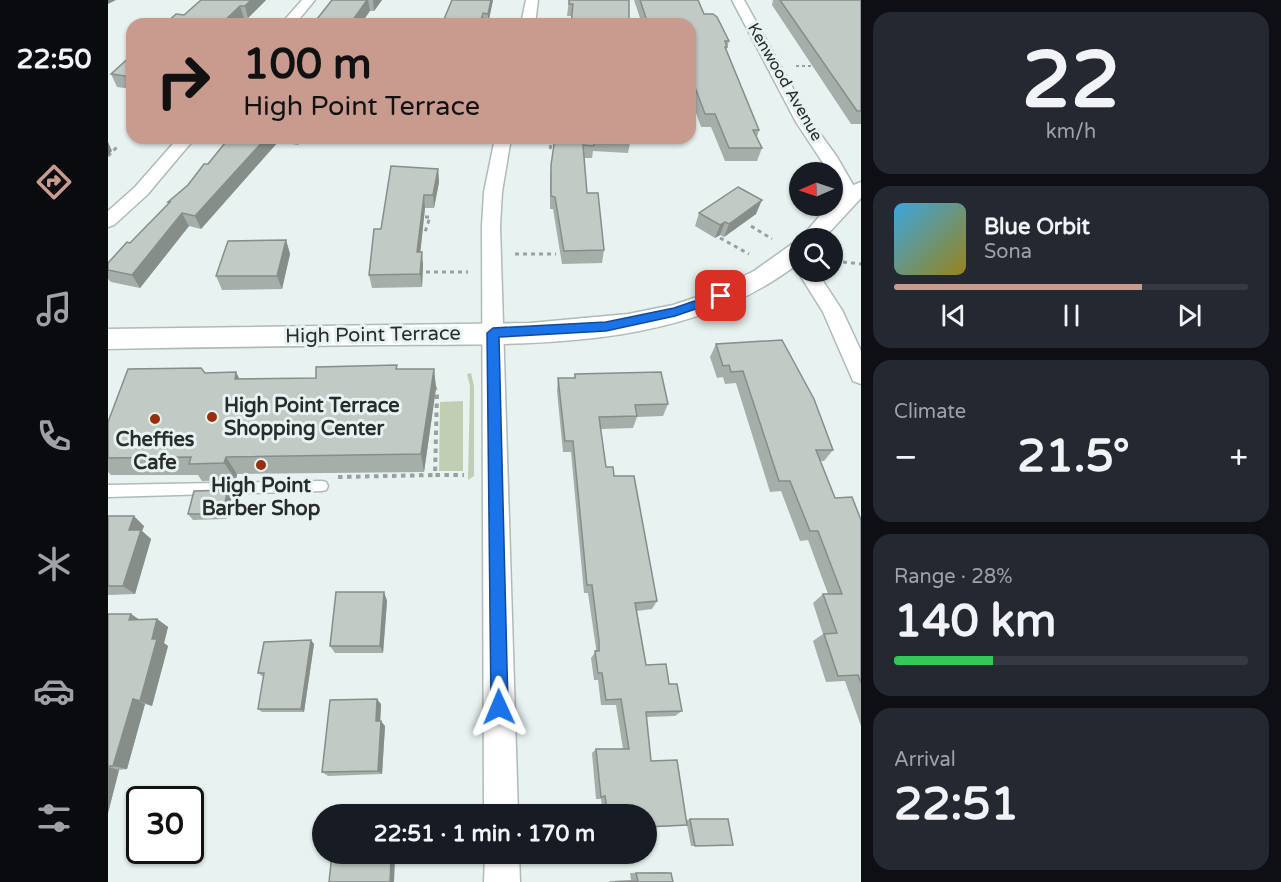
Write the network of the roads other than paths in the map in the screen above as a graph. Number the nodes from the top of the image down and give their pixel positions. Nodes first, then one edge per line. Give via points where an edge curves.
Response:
1 (309, 0) edge
2 (532, 0) edge
3 (738, 0) edge
4 (293, 18) edge
5 (529, 18) edge
6 (182, 144) edge
7 (502, 144) edge
8 (856, 192) edge
9 (108, 221) edge
10 (825, 228) edge
11 (789, 262) edge
12 (813, 282) edge
13 (493, 333) junction
14 (108, 339) edge
15 (861, 375) edge
16 (322, 486) dead end
17 (108, 491) edge
18 (501, 804) edge
19 (502, 864) edge
20 (502, 882) edge

1 - 4 street
2 - 5 street
3 - 8 street, Kenwood Avenue via 804,122
6 - 9 street via 141,191
7 - 13 street via 492,213
8 - 10 street, High Point Terrace
11 - 13 street, High Point Terrace via 746,285 675,312 606,327
12 - 15 street via 832,310
13 - 14 street, High Point Terrace
13 - 18 street
16 - 17 lane
19 - 20 street

